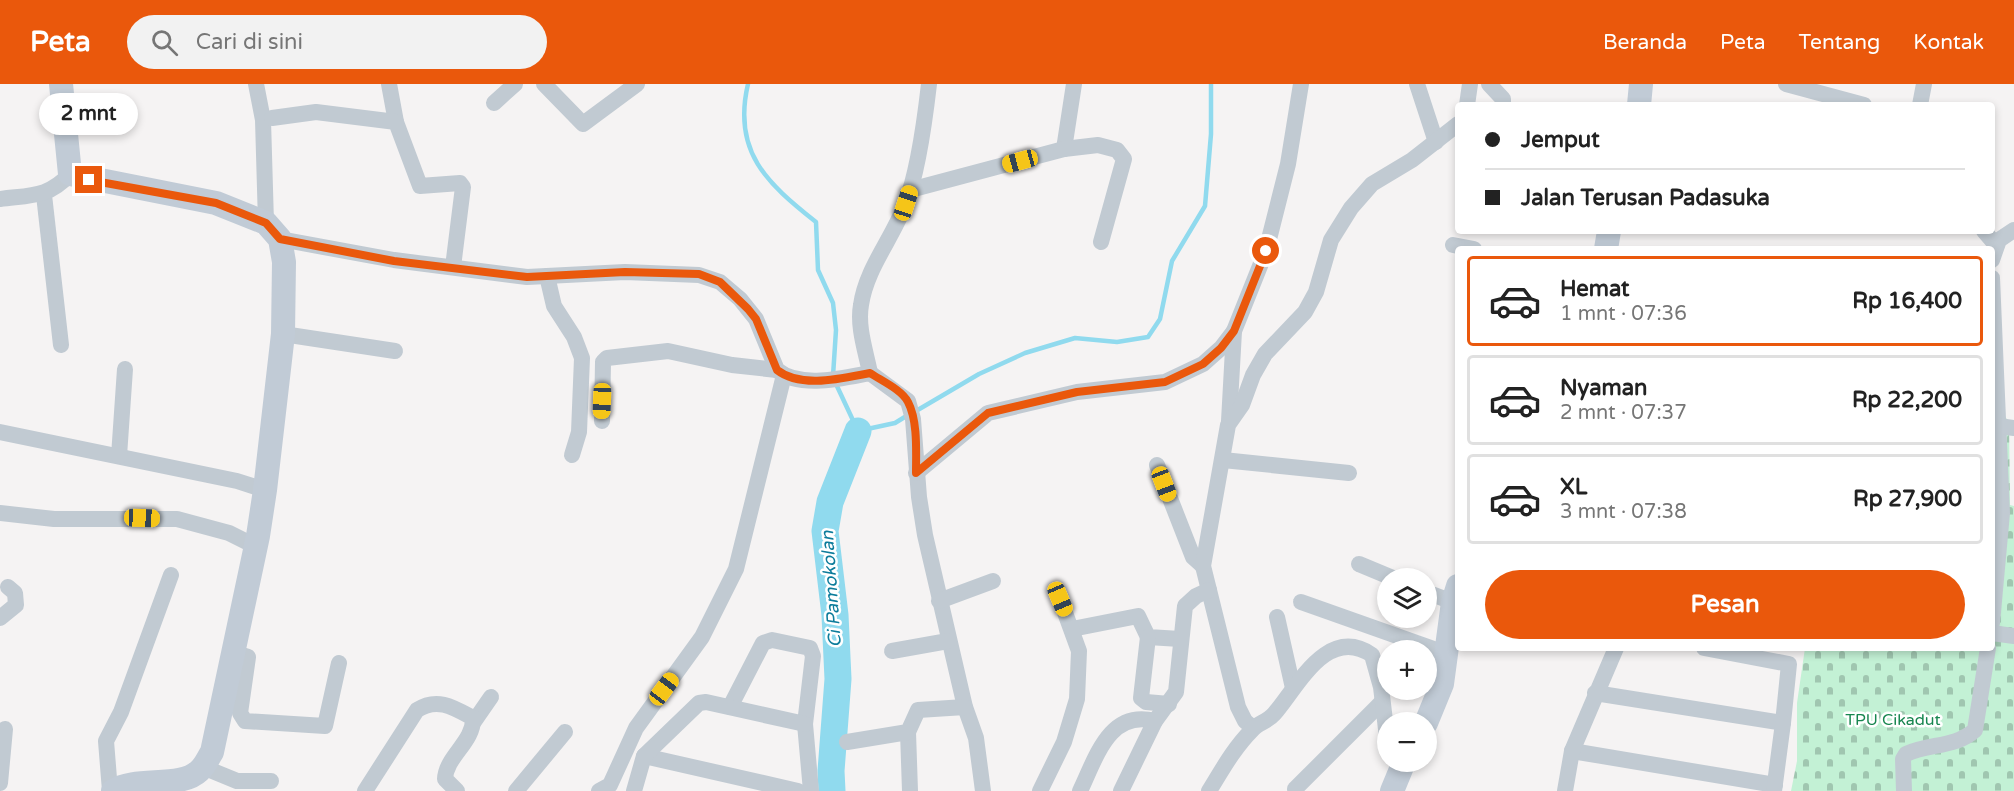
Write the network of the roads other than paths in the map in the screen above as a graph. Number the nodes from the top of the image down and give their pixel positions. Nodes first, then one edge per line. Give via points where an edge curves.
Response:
1 (61, 84) edge
2 (256, 84) edge
3 (389, 84) edge
4 (515, 84) edge
5 (544, 84) edge
6 (637, 84) edge
7 (929, 84) edge
8 (1074, 84) edge
9 (1301, 84) edge
10 (1417, 84) edge
11 (1470, 84) edge
12 (1489, 84) edge
13 (1641, 84) edge
14 (1786, 84) edge
15 (1924, 84) edge
16 (1467, 102) edge
17 (1503, 102) edge
18 (1639, 102) edge
19 (1853, 102) edge
20 (1921, 102) edge
21 (494, 103) dead end
22 (272, 118) dead end
23 (396, 122) junction
24 (1455, 126) edge
25 (1436, 142) junction
26 (1064, 149) junction
27 (70, 174) junction
28 (910, 190) junction
29 (44, 195) junction
30 (0, 199) edge
31 (2014, 230) edge
32 (273, 231) junction
33 (1101, 242) dead end
34 (1453, 245) dead end
35 (1458, 246) edge
36 (1995, 251) edge
37 (453, 267) junction
38 (546, 276) junction
39 (1995, 310) edge
40 (1234, 331) junction
41 (283, 334) junction
42 (61, 345) dead end
43 (395, 351) dead end
44 (125, 369) dead end
45 (780, 373) junction
46 (870, 373) junction
47 (602, 421) dead end
48 (1228, 425) junction
49 (2006, 427) edge
50 (0, 432) edge
51 (572, 455) dead end
52 (118, 456) junction
53 (1222, 460) junction
54 (1156, 465) dead end
55 (1349, 472) dead end
56 (916, 473) junction
57 (265, 490) junction
58 (0, 513) edge
59 (255, 546) junction
60 (1359, 564) dead end
61 (1203, 566) junction
62 (1377, 572) edge
63 (171, 575) dead end
64 (993, 581) dead end
65 (8, 587) dead end
66 (1209, 590) junction
67 (1995, 590) edge
68 (1437, 593) edge
69 (1455, 594) edge
70 (1060, 599) dead end
71 (939, 601) junction
72 (1301, 602) dead end
73 (1277, 617) dead end
74 (0, 618) edge
75 (1072, 629) junction
76 (1995, 633) edge
77 (2014, 636) edge
78 (1148, 637) junction
79 (1180, 639) junction
80 (948, 641) junction
81 (892, 651) dead end
82 (1615, 651) edge
83 (1720, 651) edge
84 (1988, 651) edge
85 (232, 652) junction
86 (1445, 653) junction
87 (339, 663) dead end
88 (1293, 688) junction
89 (1595, 693) junction
90 (490, 697) dead end
91 (1382, 703) junction
92 (1169, 704) junction
93 (730, 707) junction
94 (965, 707) junction
95 (1383, 712) edge
96 (1431, 712) edge
97 (1155, 721) junction
98 (473, 723) junction
99 (1783, 723) junction
100 (805, 724) junction
101 (1253, 728) junction
102 (5, 729) dead end
103 (565, 732) dead end
104 (908, 732) junction
105 (847, 742) dead end
106 (1572, 751) junction
107 (644, 756) junction
108 (203, 767) junction
109 (271, 781) dead end
110 (0, 783) edge
111 (1774, 788) edge
112 (1295, 789) dead end
113 (112, 791) edge
114 (365, 791) edge
115 (457, 791) edge
116 (516, 791) edge
117 (599, 791) edge
118 (634, 791) edge
119 (798, 791) edge
120 (811, 791) edge
121 (910, 791) edge
122 (983, 791) edge
123 (1040, 791) edge
124 (1080, 791) edge
125 (1121, 791) edge
126 (1209, 791) edge
127 (1565, 791) edge
128 (1904, 791) edge

1 - 27 street
2 - 32 street
3 - 23 street
4 - 21 street
5 - 6 street via 583,124
7 - 28 street
8 - 26 street
9 - 40 street via 1288,164 1266,251
10 - 25 street
11 - 16 street
12 - 17 street
13 - 18 street
14 - 19 street
15 - 20 street
22 - 23 street via 316,112
23 - 37 street via 420,186 460,183 463,187
24 - 25 street
25 - 48 street via 1372,184 1351,208 1331,240 1316,292 1305,312 1265,354 1242,405
26 - 28 street
26 - 33 street via 1098,145 1117,150 1124,159
27 - 29 street
27 - 32 street via 216,203
28 - 46 street via 860,308
29 - 30 street
29 - 42 street
31 - 36 street
32 - 37 street via 394,261
32 - 41 street via 284,262
34 - 35 street
37 - 38 street
38 - 45 street via 699,274 720,282 756,319
38 - 51 street via 554,306 582,358 579,432
39 - 49 street
40 - 48 street
40 - 56 street via 1203,364 1165,382 1077,392 988,413
41 - 43 street
41 - 57 street
44 - 52 street
45 - 46 street via 830,379
45 - 47 street via 668,351 607,358 603,362
45 - 117 street via 736,569 702,637 636,728 610,785
46 - 56 street via 908,401
48 - 53 street
49 - 67 street
50 - 52 street
52 - 57 street
53 - 55 street
53 - 61 street
54 - 61 street via 1193,557
56 - 71 street
57 - 59 street
58 - 59 street via 54,519 177,519 229,533
59 - 85 street
60 - 62 street
61 - 66 street
63 - 113 street via 121,712 106,741
64 - 71 street
65 - 74 street via 15,593 16,605
66 - 79 street via 1185,606
66 - 101 street via 1238,707
68 - 69 street
69 - 86 street
70 - 75 street
71 - 80 street
72 - 86 street
73 - 88 street
75 - 78 street via 1138,616
75 - 123 street via 1081,659 1075,712
76 - 77 street
78 - 79 street
78 - 92 street via 1141,698
79 - 92 street via 1176,692
80 - 81 street
80 - 94 street
82 - 89 street
83 - 99 street via 1789,664
84 - 128 street via 1975,730 1953,743 1906,754
85 - 87 street via 248,657 240,713 245,721 326,726
85 - 108 street via 217,733
86 - 96 street via 1442,684
88 - 91 street via 1318,658 1346,646 1356,647 1372,655
88 - 101 street via 1268,721
89 - 99 street
89 - 106 street
90 - 98 street
91 - 95 street
91 - 112 street
92 - 97 street
93 - 100 street
93 - 100 street via 763,643 772,639 813,652
93 - 107 street via 699,703
94 - 104 street via 918,710
94 - 122 street via 976,738
97 - 124 street via 1132,719 1119,725 1100,749
97 - 125 street
98 - 114 street via 472,718 441,702 426,704 417,710
98 - 115 street via 446,770 445,779
99 - 111 street
100 - 120 street
101 - 126 street
102 - 110 street
103 - 116 street
104 - 105 street
104 - 121 street
106 - 111 street
106 - 127 street
107 - 118 street
107 - 119 street
108 - 109 street via 237,781
108 - 113 street via 190,777 129,784

